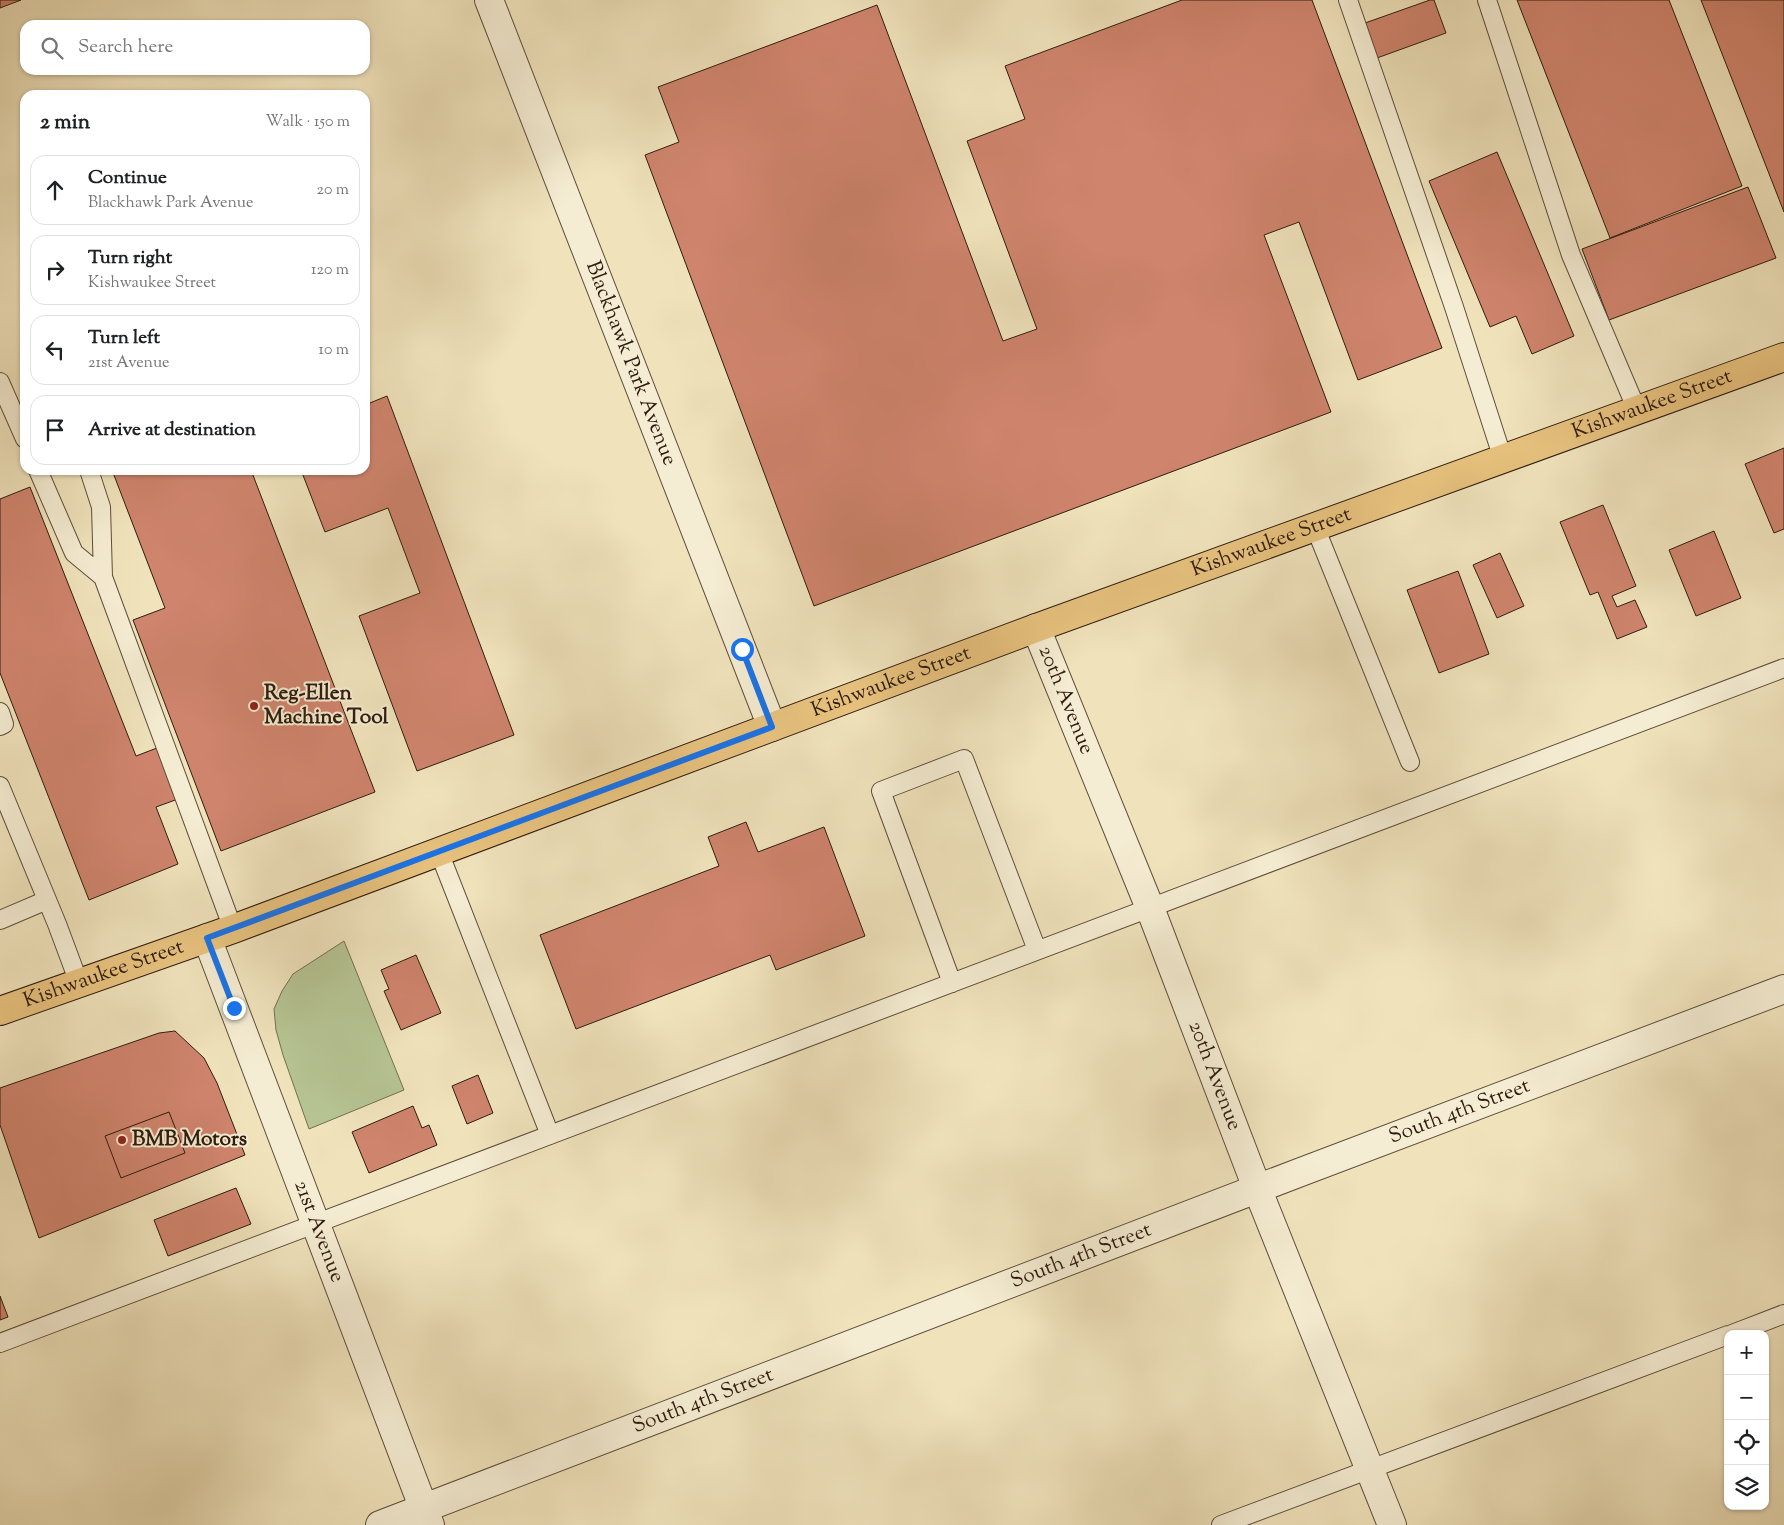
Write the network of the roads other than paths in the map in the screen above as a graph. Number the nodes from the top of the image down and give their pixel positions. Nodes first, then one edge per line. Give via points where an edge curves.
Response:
1 (489, 0) edge
2 (1348, 0) edge
3 (1487, 0) edge
4 (1784, 357) edge
5 (0, 382) edge
6 (1637, 410) junction
7 (20, 428) edge
8 (1503, 459) junction
9 (40, 475) edge
10 (91, 475) edge
11 (1314, 527) junction
12 (103, 577) junction
13 (1036, 628) junction
14 (1784, 668) edge
15 (0, 712) edge
16 (0, 726) edge
17 (772, 727) junction
18 (1410, 762) dead end
19 (0, 786) edge
20 (439, 852) junction
21 (48, 900) junction
22 (1150, 908) junction
23 (0, 920) edge
24 (233, 929) junction
25 (207, 938) junction
26 (1036, 950) junction
27 (80, 983) junction
28 (952, 983) junction
29 (1784, 989) edge
30 (0, 1011) edge
31 (550, 1135) junction
32 (1257, 1188) junction
33 (315, 1223) junction
34 (1784, 1314) edge
35 (1742, 1330) edge
36 (1724, 1336) edge
37 (0, 1343) edge
38 (1370, 1469) junction
39 (427, 1517) edge
40 (380, 1525) edge
41 (1220, 1525) edge
42 (1392, 1525) edge

1 - 17 street, Blackhawk Park Avenue
2 - 8 lane
3 - 6 lane via 1572,255
4 - 6 main road, Kishwaukee Street
5 - 7 lane
6 - 8 main road, Kishwaukee Street
8 - 11 main road, Kishwaukee Street
9 - 12 lane via 74,553
10 - 12 lane via 101,507
11 - 13 main road, Kishwaukee Street
11 - 18 lane
12 - 24 lane
13 - 17 main road, Kishwaukee Street
13 - 22 street, 20th Avenue
14 - 22 lane
15 - 16 lane via 4,724
17 - 20 main road, Kishwaukee Street
19 - 21 lane
20 - 24 main road, Kishwaukee Street
20 - 31 lane
21 - 23 lane
21 - 27 lane
22 - 26 lane
22 - 32 street, 20th Avenue
24 - 25 main road, Kishwaukee Street
25 - 27 main road, Kishwaukee Street
25 - 33 street, 21st Avenue
26 - 28 lane
26 - 28 lane via 964,759 881,791
27 - 30 main road, Kishwaukee Street
28 - 31 lane
29 - 32 street, South 4th Street
31 - 33 lane
32 - 38 street, 20th Avenue
32 - 39 street, South 4th Street
33 - 37 lane
33 - 39 street, 21st Avenue
34 - 35 lane
36 - 38 lane
38 - 41 lane
38 - 42 street, 20th Avenue
39 - 40 street, South 4th Street

